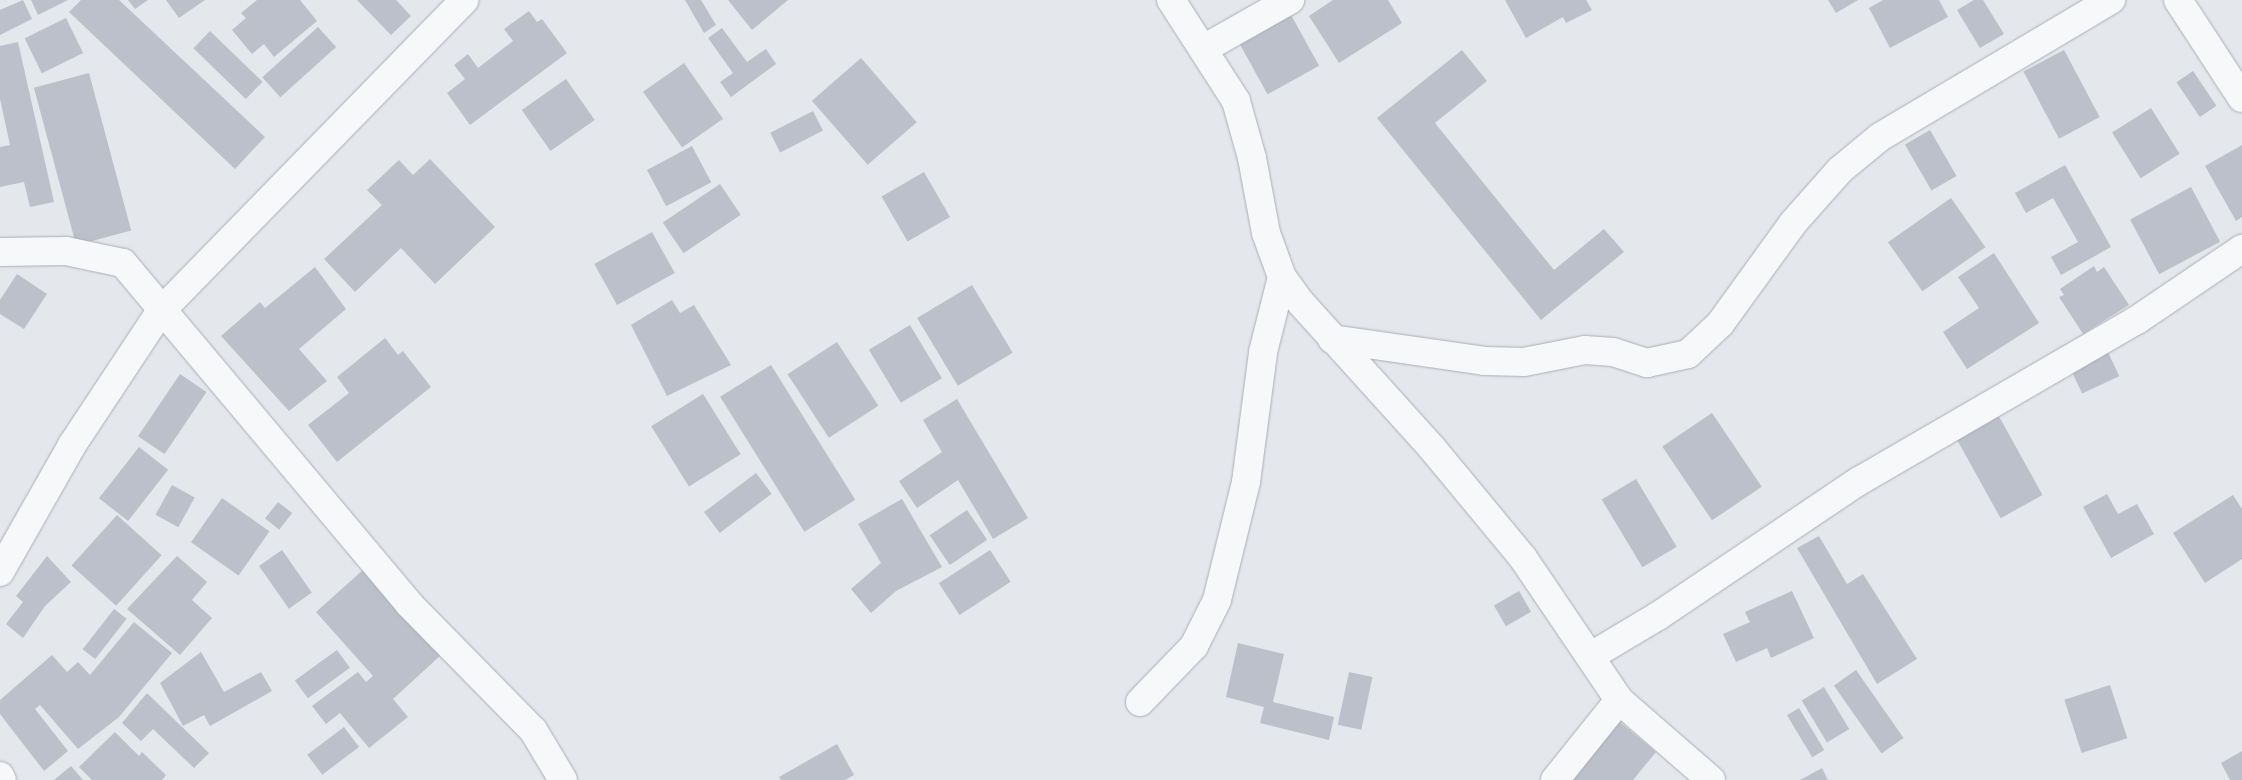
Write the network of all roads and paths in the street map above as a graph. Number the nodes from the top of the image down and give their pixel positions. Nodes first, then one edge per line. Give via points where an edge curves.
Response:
1 (464, 0) edge
2 (1171, 0) edge
3 (1290, 0) edge
4 (2111, 0) edge
5 (2178, 0) edge
6 (1205, 48) junction
7 (2242, 98) edge
8 (2242, 249) edge
9 (0, 252) edge
10 (1282, 277) junction
11 (160, 312) junction
12 (1332, 340) junction
13 (0, 572) edge
14 (1591, 656) junction
15 (1619, 700) junction
16 (1140, 702) dead end
17 (0, 776) edge
18 (2, 780) edge
19 (563, 780) edge
20 (1556, 780) edge
21 (1711, 780) edge

1 - 11 street
2 - 6 street
3 - 6 street
4 - 12 street via 1880,137 1840,170 1811,203 1720,324 1688,354 1647,363 1613,352 1585,350 1524,362 1484,361
5 - 7 street
6 - 10 street via 1236,101 1252,158 1266,234
8 - 14 street via 2137,320 1859,481 1658,616
9 - 11 street via 66,251 123,264
10 - 12 street
10 - 16 street via 1263,352 1246,482 1218,600 1194,646
11 - 13 street via 72,445
11 - 19 street via 409,604 533,730
12 - 14 street via 1432,448 1522,558
14 - 15 street
15 - 20 street
15 - 21 street
17 - 18 street

